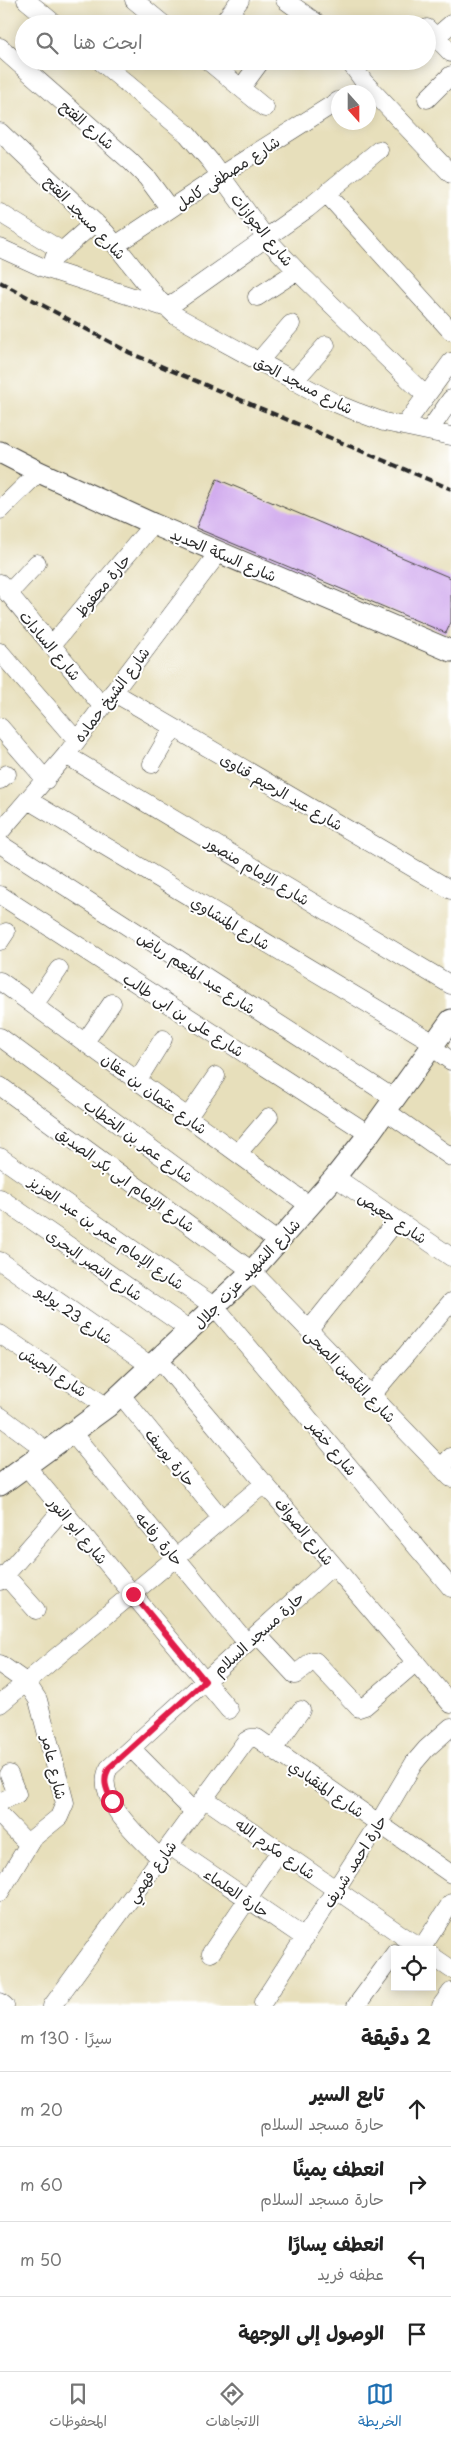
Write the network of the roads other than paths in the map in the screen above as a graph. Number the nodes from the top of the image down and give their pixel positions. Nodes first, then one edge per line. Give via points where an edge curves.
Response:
1 (26, 0) edge
2 (134, 0) edge
3 (240, 0) edge
4 (284, 0) edge
5 (158, 12) edge
6 (44, 15) edge
7 (229, 15) edge
8 (305, 15) edge
9 (451, 24) edge
10 (436, 26) edge
11 (436, 37) edge
12 (0, 47) edge
13 (451, 53) edge
14 (15, 60) edge
15 (26, 70) edge
16 (111, 70) edge
17 (219, 70) edge
18 (254, 70) edge
19 (355, 70) edge
20 (451, 75) edge
21 (241, 88) junction
22 (427, 99) dead end
23 (331, 105) edge
24 (265, 108) dead end
25 (0, 132) edge
26 (379, 150) dead end
27 (451, 174) edge
28 (221, 175) junction
29 (327, 194) junction
30 (170, 209) junction
31 (0, 213) edge
32 (95, 222) junction
33 (266, 238) junction
34 (116, 245) junction
35 (0, 248) edge
36 (62, 251) junction
37 (44, 268) junction
38 (297, 271) junction
39 (257, 297) dead end
40 (167, 308) junction
41 (291, 324) dead end
42 (451, 331) edge
43 (326, 345) dead end
44 (258, 361) junction
45 (451, 362) edge
46 (295, 380) junction
47 (426, 396) junction
48 (451, 400) edge
49 (404, 426) junction
50 (429, 431) junction
51 (451, 436) edge
52 (0, 452) edge
53 (39, 472) junction
54 (0, 510) edge
55 (153, 524) junction
56 (219, 552) junction
57 (37, 563) dead end
58 (4, 588) edge
59 (51, 646) junction
60 (451, 651) edge
61 (0, 652) edge
62 (108, 699) junction
63 (0, 726) edge
64 (173, 728) junction
65 (71, 748) junction
66 (152, 764) dead end
67 (46, 780) junction
68 (28, 800) junction
69 (1, 832) edge
70 (451, 890) edge
71 (0, 895) edge
72 (59, 969) dead end
73 (0, 981) edge
74 (451, 985) edge
75 (112, 1003) dead end
76 (34, 1005) junction
77 (451, 1020) edge
78 (0, 1038) edge
79 (163, 1039) dead end
80 (85, 1042) junction
81 (433, 1045) junction
82 (451, 1061) edge
83 (216, 1076) dead end
84 (137, 1081) junction
85 (0, 1086) edge
86 (390, 1105) junction
87 (188, 1117) junction
88 (269, 1117) dead end
89 (369, 1134) junction
90 (238, 1153) junction
91 (451, 1157) edge
92 (0, 1158) edge
93 (335, 1177) junction
94 (0, 1198) edge
95 (310, 1206) junction
96 (397, 1220) junction
97 (278, 1242) junction
98 (451, 1257) edge
99 (0, 1262) edge
100 (252, 1271) junction
101 (451, 1302) edge
102 (215, 1307) junction
103 (190, 1330) junction
104 (309, 1330) junction
105 (0, 1334) edge
106 (155, 1362) junction
107 (371, 1396) junction
108 (114, 1401) junction
109 (0, 1416) edge
110 (72, 1434) junction
111 (47, 1451) junction
112 (26, 1466) junction
113 (448, 1468) edge
114 (265, 1484) junction
115 (0, 1485) edge
116 (62, 1510) junction
117 (222, 1519) junction
118 (176, 1558) junction
119 (333, 1565) junction
120 (2, 1578) edge
121 (451, 1588) edge
122 (133, 1594) junction
123 (36, 1610) dead end
124 (252, 1639) junction
125 (416, 1662) junction
126 (0, 1664) edge
127 (205, 1681) junction
128 (27, 1683) junction
129 (0, 1704) edge
130 (451, 1704) edge
131 (229, 1710) dead end
132 (301, 1710) dead end
133 (451, 1727) edge
134 (251, 1738) joint
135 (131, 1748) junction
136 (274, 1750) junction
137 (9, 1774) dead end
138 (0, 1802) edge
139 (199, 1805) junction
140 (0, 1815) edge
141 (378, 1824) junction
142 (28, 1844) junction
143 (280, 1851) junction
144 (165, 1852) junction
145 (451, 1874) edge
146 (336, 1890) junction
147 (0, 1892) edge
148 (248, 1899) junction
149 (451, 1903) edge
150 (305, 1938) junction
151 (402, 1944) edge
152 (428, 1946) edge
153 (211, 1953) dead end
154 (391, 1959) edge
155 (436, 1959) edge
156 (451, 1969) edge
157 (451, 1992) edge
158 (0, 2002) edge
159 (263, 2002) dead end
160 (5, 2006) edge
161 (52, 2006) edge
162 (356, 2006) edge
163 (441, 2006) edge

1 - 6 street
2 - 5 street
3 - 7 street
4 - 8 street
9 - 10 street
11 - 13 street
12 - 14 street, شارع الفتح
15 - 30 street, شارع الفتح via 134,165
16 - 28 street, شارع الجوازات via 187,134
17 - 21 street
18 - 21 street
19 - 27 street
20 - 22 street
21 - 24 street
23 - 28 street, شارع مصطفى كامل
25 - 32 street, شارع مسجد الفتح
26 - 29 street
28 - 30 street, شارع مصطفى كامل
28 - 33 street, شارع الجوازات
29 - 33 street
29 - 42 street
30 - 34 street, شارع مصطفى كامل
31 - 36 street
32 - 34 street, شارع مسجد الفتح
32 - 36 street
33 - 38 street, شارع الجوازات
33 - 40 street
34 - 40 street, شارع مسجد الفتح
35 - 37 street
36 - 37 street
37 - 40 street
38 - 39 street
38 - 47 street, شارع الجوازات
40 - 44 street, شارع مسجد الحق via 187,323
41 - 44 street
43 - 46 street
44 - 46 street, شارع مسجد الحق
45 - 47 street
46 - 49 street, شارع مسجد الحق via 335,403 384,422
47 - 49 street
48 - 50 street
49 - 50 street, شارع مسجد الحق
50 - 51 street, شارع مسجد الحق
52 - 53 street, شارع السكة الحديد
53 - 54 street
53 - 55 street, شارع السكة الحديد
55 - 56 street, شارع السكة الحديد
55 - 59 street, حارة محفوظ
56 - 60 street, شارع السكة الحديد
56 - 62 street, شارع الشيخ حماده
57 - 58 street
58 - 59 street, شارع السادات
59 - 62 street, شارع السادات
61 - 65 street, شارع الإمام منصور
62 - 64 street, شارع عبد الرحيم قناوى
62 - 65 street, شارع الشيخ حماده
63 - 67 street
64 - 66 street
64 - 70 street, شارع عبد الرحيم قناوى
65 - 67 street, شارع الشيخ حماده
65 - 74 street, شارع الإمام منصور
67 - 68 street, شارع الشيخ حماده
68 - 69 street, شارع الشيخ حماده
68 - 81 street, شارع المنشاوي
69 - 86 street, شارع عبد المنعم رياض
71 - 89 street, شارع على بن ابى طالب
72 - 76 street
73 - 76 street, شارع عثمان بن عفان
75 - 80 street
76 - 80 street, شارع عثمان بن عفان
77 - 81 street, شارع الشهيد عزت جلال
78 - 97 street, شارع عمر بن الخطاب
79 - 84 street
80 - 84 street, شارع عثمان بن عفان
81 - 82 street, شارع المنشاوي
81 - 86 street, شارع الشهيد عزت جلال
83 - 87 street
84 - 87 street, شارع عثمان بن عفان
85 - 100 street, شارع الإمام ابى بكر الصديق
86 - 89 street, شارع الشهيد عزت جلال
86 - 91 street, شارع عبد المنعم رياض
87 - 90 street, شارع عثمان بن عفان
88 - 90 street
89 - 93 street, شارع الشهيد عزت جلال
90 - 95 street, شارع عثمان بن عفان
92 - 102 street, شارع الإمام عمر بن عبد العزيز
93 - 95 street, شارع الشهيد عزت جلال
93 - 96 street, شارع جعيص
94 - 103 street, شارع النصر البحرى
95 - 97 street, شارع الشهيد عزت جلال
96 - 98 street, شارع جعيص
96 - 104 street
97 - 100 street, شارع الشهيد عزت جلال
99 - 106 street, شارع 23 يوليو
100 - 102 street, شارع الشهيد عزت جلال
100 - 104 street, شارع التأمين الصحى
101 - 107 street
102 - 103 street, شارع الشهيد عزت جلال
102 - 121 street, شارع خضر
103 - 106 street, شارع الشهيد عزت جلال
104 - 107 street, شارع التأمين الصحى
105 - 108 street, شارع الجيش
106 - 108 street, شارع الشهيد عزت جلال
106 - 114 street, شارع الصواف
107 - 113 street, شارع التأمين الصحى
108 - 110 street, شارع الشهيد عزت جلال
108 - 117 street, حارة يوسف
109 - 111 street
110 - 111 street, شارع الشهيد عزت جلال
110 - 118 street, حارة رفاعه
111 - 112 street, شارع الشهيد عزت جلال
112 - 115 street, شارع الشهيد عزت جلال
112 - 116 street, شارع ابو النور
114 - 117 street
114 - 119 street, شارع الصواف
116 - 120 street
116 - 122 street, شارع ابو النور
117 - 118 street
118 - 122 street
118 - 124 street, حارة رفاعه
119 - 124 street, حارة مسجد السلام
119 - 125 street, شارع الصواف
120 - 123 street
122 - 127 street, شارع ابو النور
122 - 128 street
124 - 125 street, حارة رفاعه via 295,1675 315,1661 358,1708 365,1706
124 - 127 street, حارة مسجد السلام
125 - 130 street, شارع الصواف
126 - 128 street
127 - 131 street, شارع ابو النور
127 - 135 street, حارة مسجد السلام
128 - 129 street
128 - 142 street, شارع عامر via 42,1710 65,1803 59,1817
132 - 136 street
133 - 141 street, حارة احمد شريف via 420,1756
134 - 136 street, شارع المنقبادي via 257,1738
134 - 139 street, شارع فهمي
135 - 139 street, شارع مكرم الله
135 - 144 street, حارة مسجد السلام via 109,1768 105,1785 121,1817
136 - 141 street, شارع المنقبادي
137 - 138 street via 17,1794
139 - 143 street, شارع مكرم الله
139 - 144 street, شارع فهمي
140 - 142 street
141 - 145 street, شارع المنقبادي
141 - 146 street, حارة احمد شريف
142 - 147 street, شارع عامر
143 - 146 street, شارع مكرم الله
143 - 148 street
144 - 148 street, حارة العلماء
144 - 161 street, شارع فهمي
146 - 150 street, حارة احمد شريف
146 - 151 street, شارع مكرم الله
148 - 150 street, حارة العلماء
148 - 153 street
149 - 152 street
150 - 159 street, حارة احمد شريف
154 - 162 street
155 - 156 street, شارع مكرم الله
157 - 163 street
158 - 160 street

